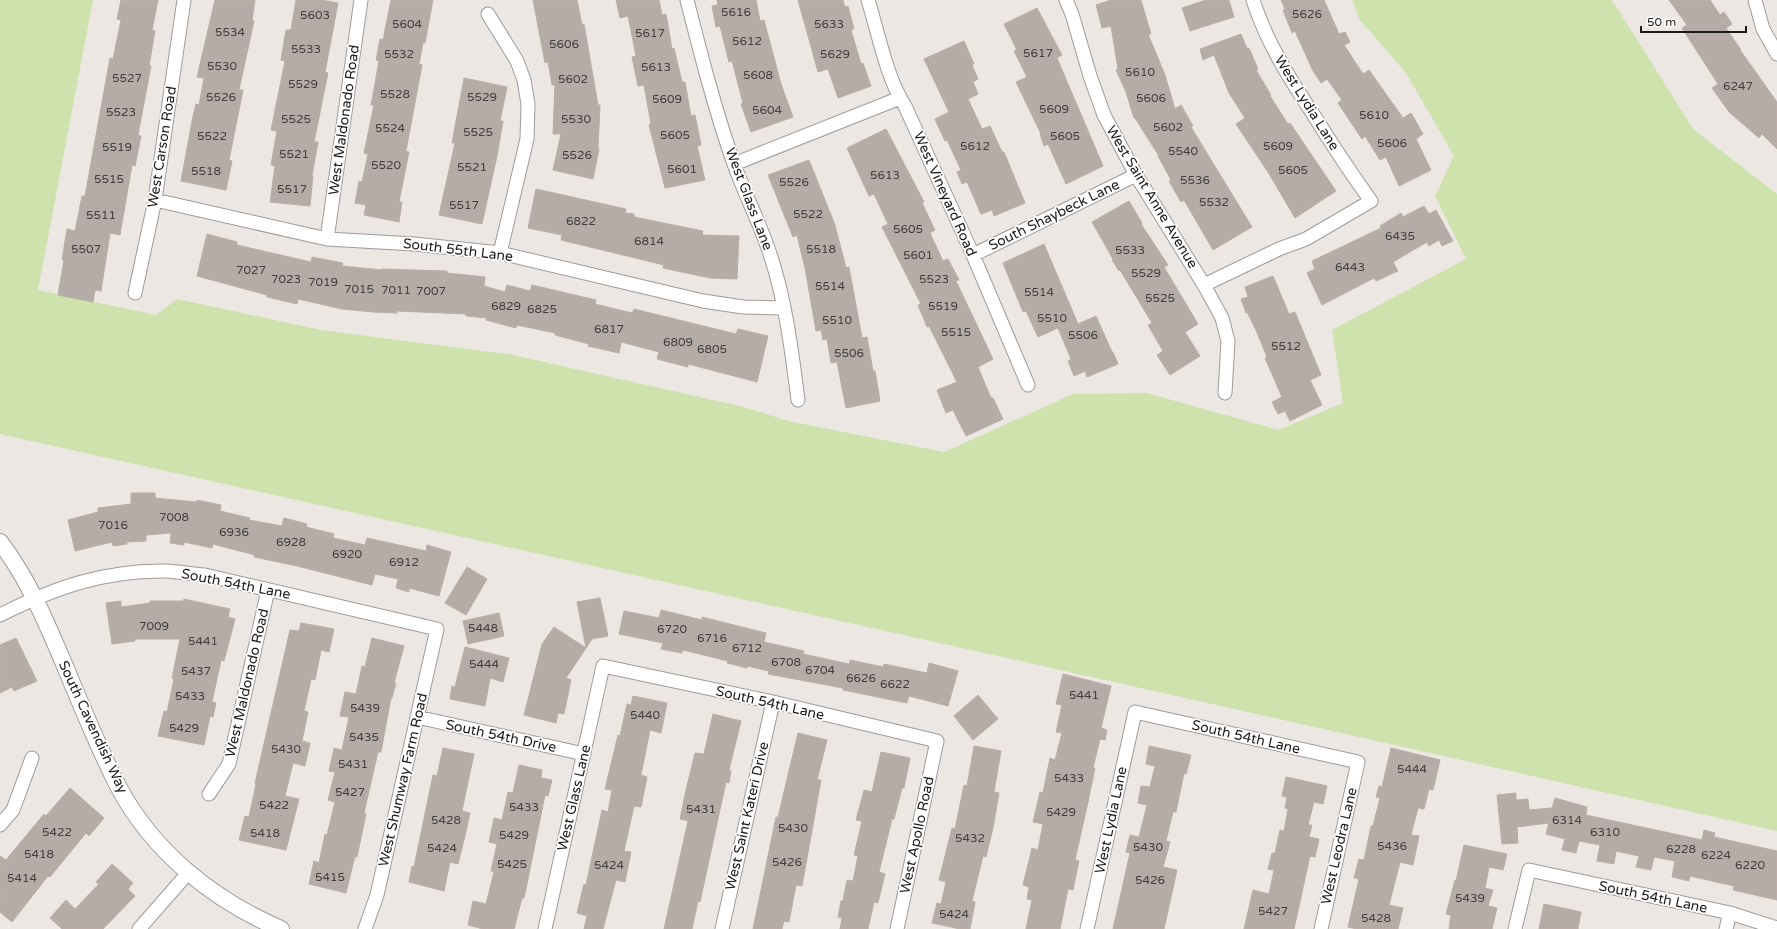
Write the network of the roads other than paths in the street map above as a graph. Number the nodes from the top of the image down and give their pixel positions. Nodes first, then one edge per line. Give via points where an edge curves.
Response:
1 (184, 0) edge
2 (361, 0) edge
3 (687, 0) edge
4 (868, 0) edge
5 (1066, 0) edge
6 (1253, 0) edge
7 (1754, 0) edge
8 (488, 14) dead end
9 (1777, 54) edge
10 (900, 98) junction
11 (734, 164) junction
12 (1136, 175) junction
13 (155, 200) junction
14 (326, 239) junction
15 (500, 253) junction
16 (973, 254) junction
17 (1204, 284) junction
18 (135, 293) dead end
19 (784, 308) junction
20 (1028, 385) dead end
21 (1225, 393) dead end
22 (798, 400) dead end
23 (0, 542) edge
24 (268, 590) junction
25 (36, 598) junction
26 (0, 615) edge
27 (436, 629) joint
28 (603, 666) joint
29 (773, 702) junction
30 (1135, 712) joint
31 (417, 717) junction
32 (937, 741) joint
33 (584, 754) junction
34 (32, 758) dead end
35 (1358, 762) joint
36 (209, 794) dead end
37 (0, 825) edge
38 (188, 873) junction
39 (1730, 913) junction
40 (1777, 928) edge
41 (139, 929) edge
42 (281, 929) edge
43 (366, 929) edge
44 (545, 929) edge
45 (722, 929) edge
46 (897, 929) edge
47 (1087, 929) edge
48 (1321, 929) edge
49 (1515, 929) edge
50 (1726, 929) edge

1 - 13 street, West Carson Road
2 - 14 street, West Maldonado Road
3 - 11 street, West Glass Lane
4 - 10 street, West Vineyard Road
5 - 12 street, West Saint Anne Avenue via 1104,116
6 - 17 street, West Lydia Lane via 1275,51 1295,86 1371,201 1306,240 1279,249
7 - 9 street via 1763,29
8 - 15 street via 517,61 524,80 528,104 527,139
10 - 11 street
10 - 16 street, West Vineyard Road
11 - 19 street, West Glass Lane via 772,258
12 - 16 street, South Shaybeck Lane
12 - 17 street, West Saint Anne Avenue
13 - 14 street, South 55th Lane
13 - 18 street, West Carson Road
14 - 15 street, South 55th Lane via 414,244
15 - 19 street, South 55th Lane via 703,302 743,307
16 - 20 street, West Vineyard Road
17 - 21 street, West Saint Anne Avenue via 1222,318 1228,341
19 - 22 street, West Glass Lane
23 - 25 street, South Cavendish Way
24 - 25 street, South 54th Lane via 205,575 167,571 137,572 109,574 81,581
24 - 27 street, South 54th Lane
24 - 36 street, West Maldonado Road via 229,764
25 - 26 street, South 54th Lane
25 - 38 street, South Cavendish Way via 119,787 150,833 167,854
27 - 31 street, West Shumway Farm Road
28 - 29 street, South 54th Lane
28 - 33 street, West Glass Lane
29 - 32 street, South 54th Lane
29 - 45 street, West Saint Kateri Drive
30 - 35 street, South 54th Lane
30 - 47 street, West Lydia Lane
31 - 33 street, South 54th Drive
31 - 43 street, West Shumway Farm Road via 377,895
32 - 46 street, West Apollo Road
33 - 44 street, West Glass Lane
34 - 37 street via 13,810
35 - 48 street, West Leodra Lane
38 - 41 street
38 - 42 street, South Cavendish Way via 215,894
39 - 40 street, South 54th Lane
39 - 49 street, South 54th Lane via 1528,870
39 - 50 street

